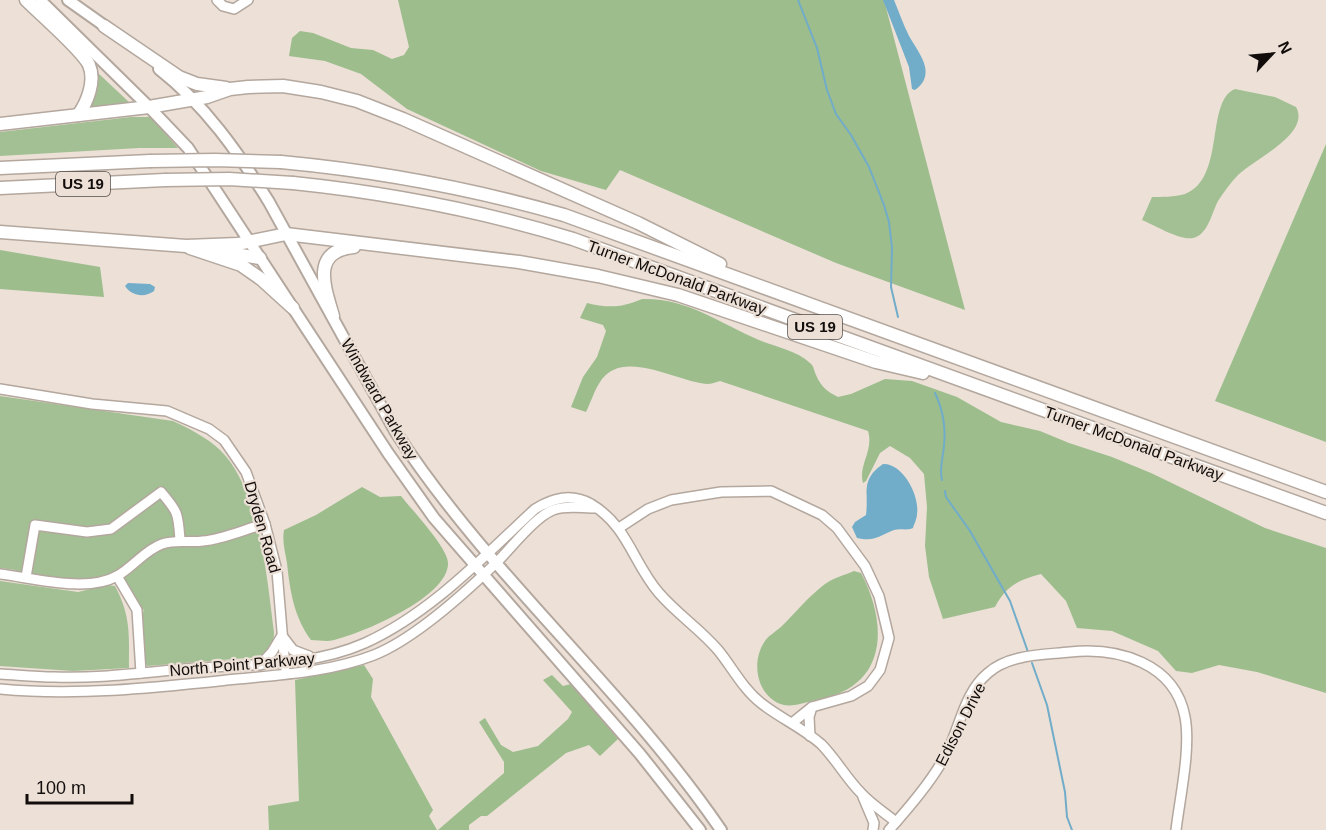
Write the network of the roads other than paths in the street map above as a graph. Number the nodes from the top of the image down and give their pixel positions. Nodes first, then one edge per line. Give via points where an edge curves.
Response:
1 (26, 0) edge
2 (40, 0) edge
3 (68, 0) edge
4 (218, 0) edge
5 (248, 0) edge
6 (104, 26) junction
7 (230, 89) junction
8 (193, 100) junction
9 (149, 107) junction
10 (78, 115) junction
11 (0, 124) edge
12 (0, 168) edge
13 (0, 188) edge
14 (0, 232) edge
15 (286, 234) junction
16 (250, 242) junction
17 (211, 245) junction
18 (186, 246) junction
19 (371, 246) junction
20 (260, 258) junction
21 (775, 291) junction
22 (293, 308) junction
23 (333, 316) junction
24 (974, 386) junction
25 (0, 389) edge
26 (1326, 492) edge
27 (596, 509) junction
28 (1326, 513) edge
29 (265, 524) junction
30 (619, 528) junction
31 (180, 540) junction
32 (488, 552) junction
33 (497, 562) junction
34 (474, 564) junction
35 (0, 574) edge
36 (483, 574) junction
37 (117, 576) junction
38 (26, 577) junction
39 (282, 634) junction
40 (316, 658) junction
41 (284, 662) junction
42 (260, 665) junction
43 (141, 673) junction
44 (0, 674) edge
45 (286, 674) junction
46 (0, 689) edge
47 (812, 707) junction
48 (792, 723) junction
49 (810, 736) junction
50 (862, 795) junction
51 (896, 822) junction
52 (700, 830) edge
53 (721, 830) edge
54 (873, 830) edge
55 (887, 830) edge
56 (1176, 830) edge

1 - 10 highway via 90,67 89,92
2 - 9 main road, Windward Parkway
3 - 6 main road, Windward Parkway
4 - 5 street via 234,9
6 - 7 highway via 179,77
6 - 8 main road, Windward Parkway
7 - 8 highway
7 - 21 highway via 302,88 374,107 638,223
8 - 9 highway
8 - 15 main road, Windward Parkway via 231,144
9 - 10 highway
9 - 16 main road, Windward Parkway via 188,148
10 - 11 highway
12 - 21 highway, Turner McDonald Parkway / US 19, bridge via 215,160 281,162 389,175 518,202
13 - 24 highway, Turner McDonald Parkway / US 19, bridge via 218,179 293,183 402,197 471,211 606,251
14 - 18 highway
15 - 16 highway
15 - 19 highway
15 - 23 main road, Windward Parkway
16 - 17 highway
16 - 20 main road, Windward Parkway
17 - 18 highway
17 - 20 highway via 228,253
18 - 22 highway via 241,265
19 - 23 highway via 337,252 323,268
19 - 24 highway via 519,262 654,289 876,362
20 - 22 main road, Windward Parkway
21 - 26 highway, Turner McDonald Parkway / US 19
22 - 34 main road, Windward Parkway via 388,453 434,518
23 - 32 main road, Windward Parkway via 395,431
24 - 28 highway, Turner McDonald Parkway / US 19
25 - 29 street, Dryden Road via 167,411 201,425 224,440 238,459
27 - 30 street, North Point Parkway
27 - 32 street, North Point Parkway via 581,500 559,497 548,501
27 - 33 street, North Point Parkway via 551,510
29 - 31 street via 211,540
29 - 39 street, Dryden Road via 276,571
30 - 47 street via 671,500 721,492 771,491 822,515 837,528 870,576 889,638 880,670 868,686 851,696
30 - 48 street via 660,595 717,649 759,702
31 - 37 street via 156,547
31 - 38 street via 180,522 161,492 111,529 87,532 34,525
32 - 33 main road, Windward Parkway
32 - 34 street, North Point Parkway
33 - 36 street, North Point Parkway
33 - 53 main road, Windward Parkway via 622,703
34 - 36 main road, Windward Parkway
34 - 40 street, North Point Parkway via 443,593 392,629 342,652
35 - 38 street
36 - 45 street, North Point Parkway via 429,622 376,654 344,665
36 - 52 main road, Windward Parkway via 640,754
37 - 38 street via 101,582 72,584
37 - 43 street via 137,609
39 - 40 street via 293,650
39 - 41 street, Dryden Road
39 - 42 street
40 - 41 street, North Point Parkway
41 - 42 street, North Point Parkway
41 - 45 street, Dryden Road
42 - 43 street, North Point Parkway
43 - 44 street, North Point Parkway via 56,678
45 - 46 street, North Point Parkway via 98,691 42,693
47 - 48 street
47 - 49 street via 808,717
48 - 49 street
49 - 50 street via 832,755
50 - 51 street
50 - 54 street via 874,823
51 - 55 street, Edison Drive
51 - 56 street, Edison Drive via 941,764 978,682 1000,664 1083,651 1131,657 1149,665 1179,696 1185,717 1186,746

